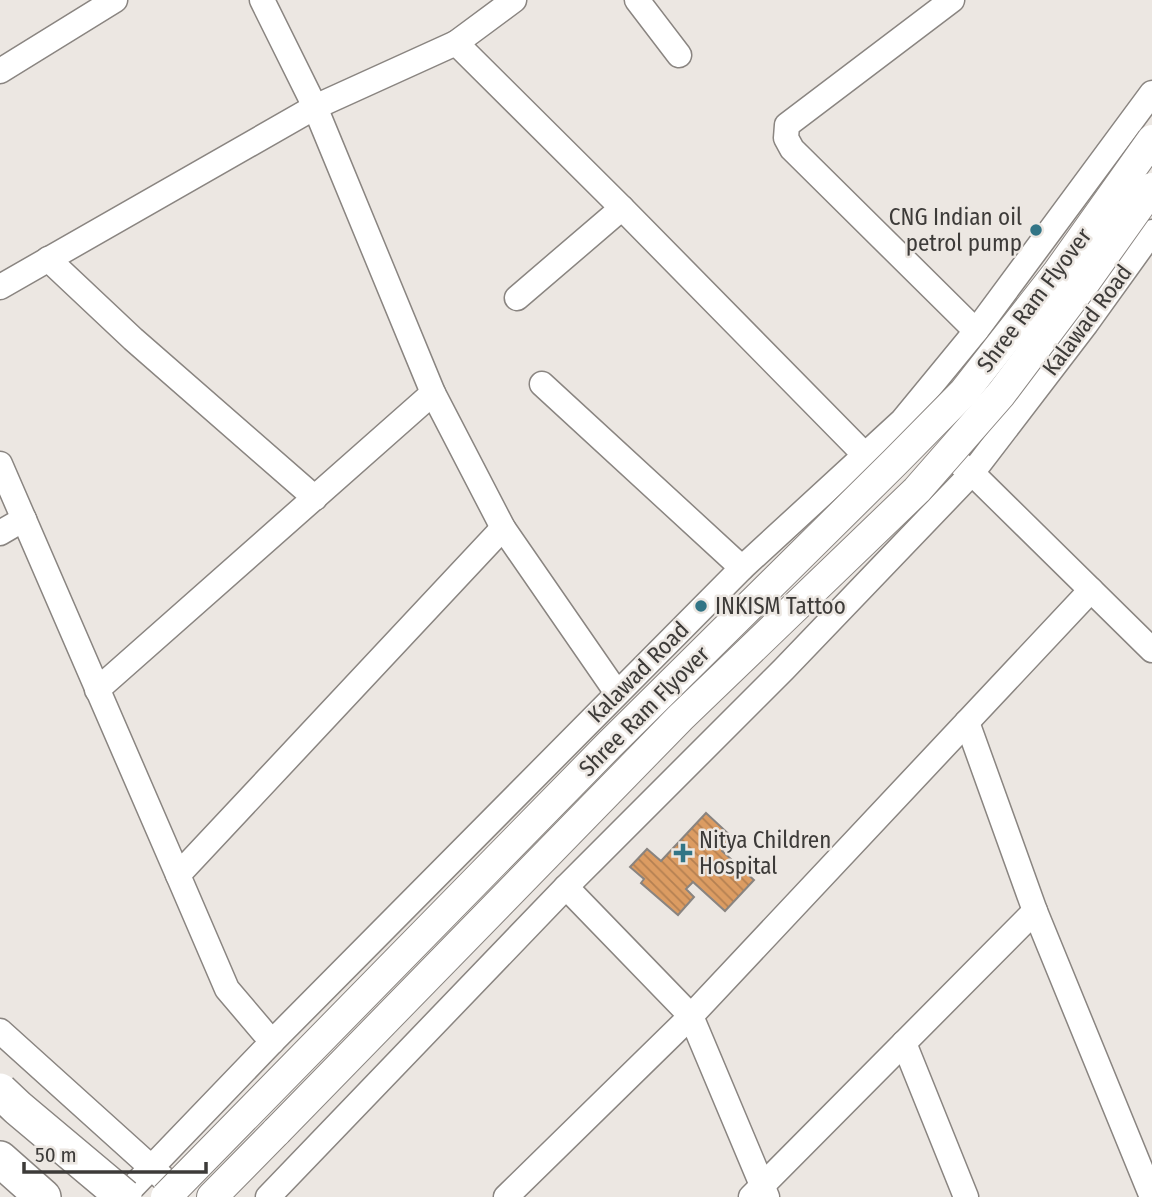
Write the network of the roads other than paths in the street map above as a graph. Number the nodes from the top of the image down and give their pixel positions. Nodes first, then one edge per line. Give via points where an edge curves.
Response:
1 (115, 0) edge
2 (262, 0) edge
3 (514, 0) edge
4 (637, 0) edge
5 (952, 0) edge
6 (456, 43) junction
7 (679, 55) dead end
8 (0, 71) edge
9 (1152, 93) edge
10 (315, 107) junction
11 (1152, 140) edge
12 (1152, 188) edge
13 (622, 208) junction
14 (1152, 232) edge
15 (48, 259) junction
16 (0, 287) edge
17 (517, 298) dead end
18 (976, 331) junction
19 (542, 384) dead end
20 (433, 393) junction
21 (902, 421) junction
22 (864, 454) junction
23 (0, 464) edge
24 (972, 473) junction
25 (314, 498) junction
26 (24, 519) junction
27 (503, 528) junction
28 (0, 533) edge
29 (742, 568) junction
30 (1091, 590) junction
31 (1152, 650) edge
32 (97, 690) junction
33 (617, 693) junction
34 (967, 722) junction
35 (178, 875) junction
36 (566, 887) junction
37 (1035, 911) junction
38 (691, 1016) junction
39 (0, 1031) edge
40 (272, 1042) junction
41 (904, 1043) junction
42 (0, 1091) edge
43 (0, 1160) edge
44 (150, 1167) junction
45 (760, 1193) edge
46 (43, 1197) edge
47 (123, 1197) edge
48 (166, 1197) edge
49 (184, 1197) edge
50 (212, 1197) edge
51 (268, 1197) edge
52 (506, 1197) edge
53 (966, 1197) edge
54 (1152, 1197) edge

1 - 8 street
2 - 10 street
3 - 6 street
4 - 7 street
5 - 18 street via 787,125 786,138
6 - 10 street
6 - 13 street
9 - 18 street, Kalawad Road
10 - 15 street
10 - 20 street
11 - 48 main road, Shree Ram Flyover, bridge via 1058,272 964,392 609,745
12 - 50 main road, Shree Ram Flyover, bridge via 1001,394 917,490 680,719
13 - 17 street
13 - 22 street
14 - 24 street, Kalawad Road
15 - 16 street
15 - 25 street
18 - 21 street, Kalawad Road
19 - 29 street
20 - 25 street
20 - 27 street
21 - 22 street, Kalawad Road
21 - 24 street
22 - 29 street, Kalawad Road
23 - 26 street
24 - 30 street
24 - 36 street, Kalawad Road
25 - 32 street
26 - 28 street
26 - 32 street
27 - 33 street
27 - 35 street
29 - 33 street, Kalawad Road
30 - 31 street
30 - 34 street
32 - 35 street
33 - 40 street, Kalawad Road
34 - 37 street
34 - 38 street
35 - 40 street via 227,989
36 - 38 street
36 - 51 street, Kalawad Road
37 - 41 street
37 - 54 street
38 - 45 street
38 - 52 street
39 - 44 street
40 - 44 street, Kalawad Road
41 - 45 street
41 - 53 street
42 - 47 highway, bridge
43 - 46 highway
44 - 47 street, Kalawad Road
44 - 49 street

